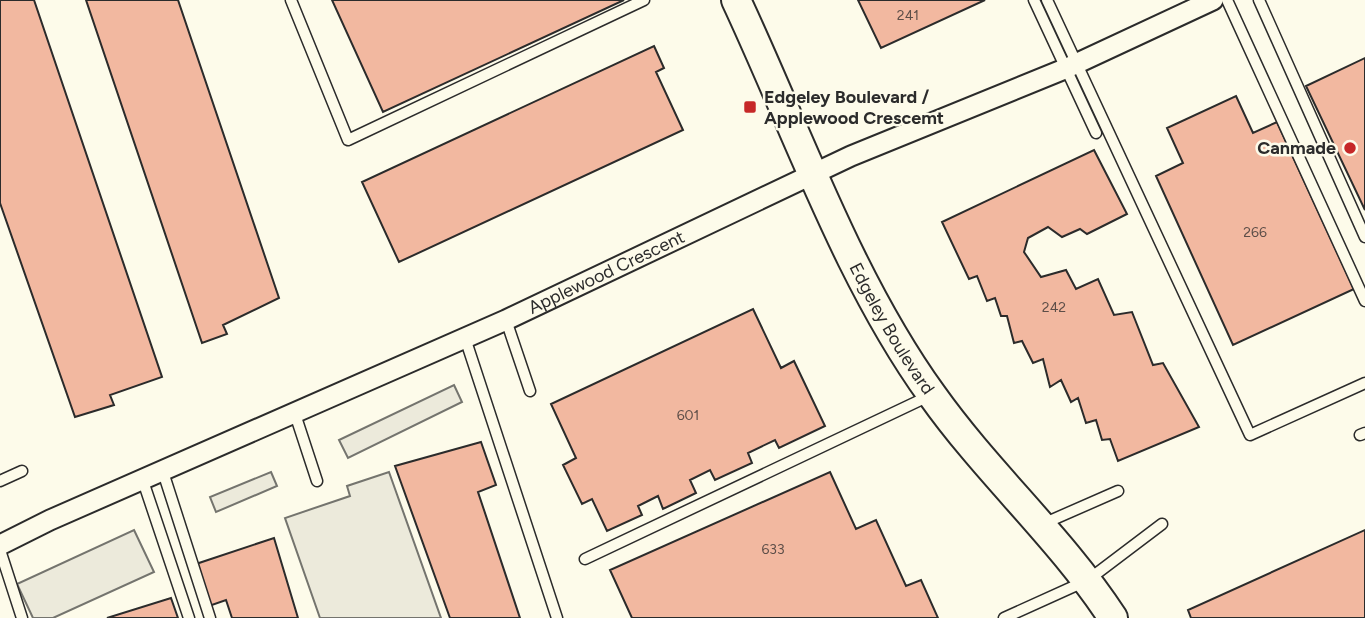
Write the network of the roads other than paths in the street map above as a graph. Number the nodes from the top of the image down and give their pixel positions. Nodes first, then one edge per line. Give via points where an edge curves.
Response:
1 (291, 0) edge
2 (644, 0) edge
3 (736, 0) edge
4 (1034, 0) edge
5 (1047, 0) edge
6 (1213, 0) edge
7 (1227, 0) edge
8 (1259, 0) edge
9 (1072, 65) junction
10 (1096, 133) dead end
11 (815, 173) junction
12 (1365, 237) edge
13 (1365, 301) edge
14 (506, 320) junction
15 (465, 338) junction
16 (1365, 383) edge
17 (530, 391) dead end
18 (931, 395) junction
19 (295, 414) junction
20 (22, 471) dead end
21 (163, 472) junction
22 (0, 481) edge
23 (143, 481) junction
24 (317, 481) dead end
25 (1118, 491) dead end
26 (1162, 524) dead end
27 (1041, 525) junction
28 (0, 548) edge
29 (585, 559) dead end
30 (1088, 580) junction
31 (22, 618) edge
32 (189, 618) edge
33 (210, 618) edge
34 (557, 618) edge
35 (1004, 618) edge
36 (1113, 618) edge

1 - 2 lane via 348,140
3 - 11 street, Edgeley Boulevard
4 - 9 lane
5 - 9 lane
6 - 9 street, Applewood Crescent
7 - 13 lane
8 - 12 lane
9 - 10 lane
9 - 11 street, Applewood Crescent
9 - 16 lane via 1250,435
11 - 14 street, Applewood Crescent
11 - 18 street, Edgeley Boulevard via 875,302
14 - 15 street, Applewood Crescent
14 - 17 lane
15 - 19 street, Applewood Crescent
15 - 34 lane
18 - 27 street, Edgeley Boulevard
18 - 29 lane
19 - 21 street, Applewood Crescent
19 - 24 lane
20 - 22 lane
21 - 23 street, Applewood Crescent
21 - 33 lane
23 - 28 street, Applewood Crescent via 50,520
23 - 32 lane
25 - 27 lane
26 - 30 lane
27 - 30 street, Edgeley Boulevard
28 - 31 lane
30 - 35 lane
30 - 36 street, Edgeley Boulevard

